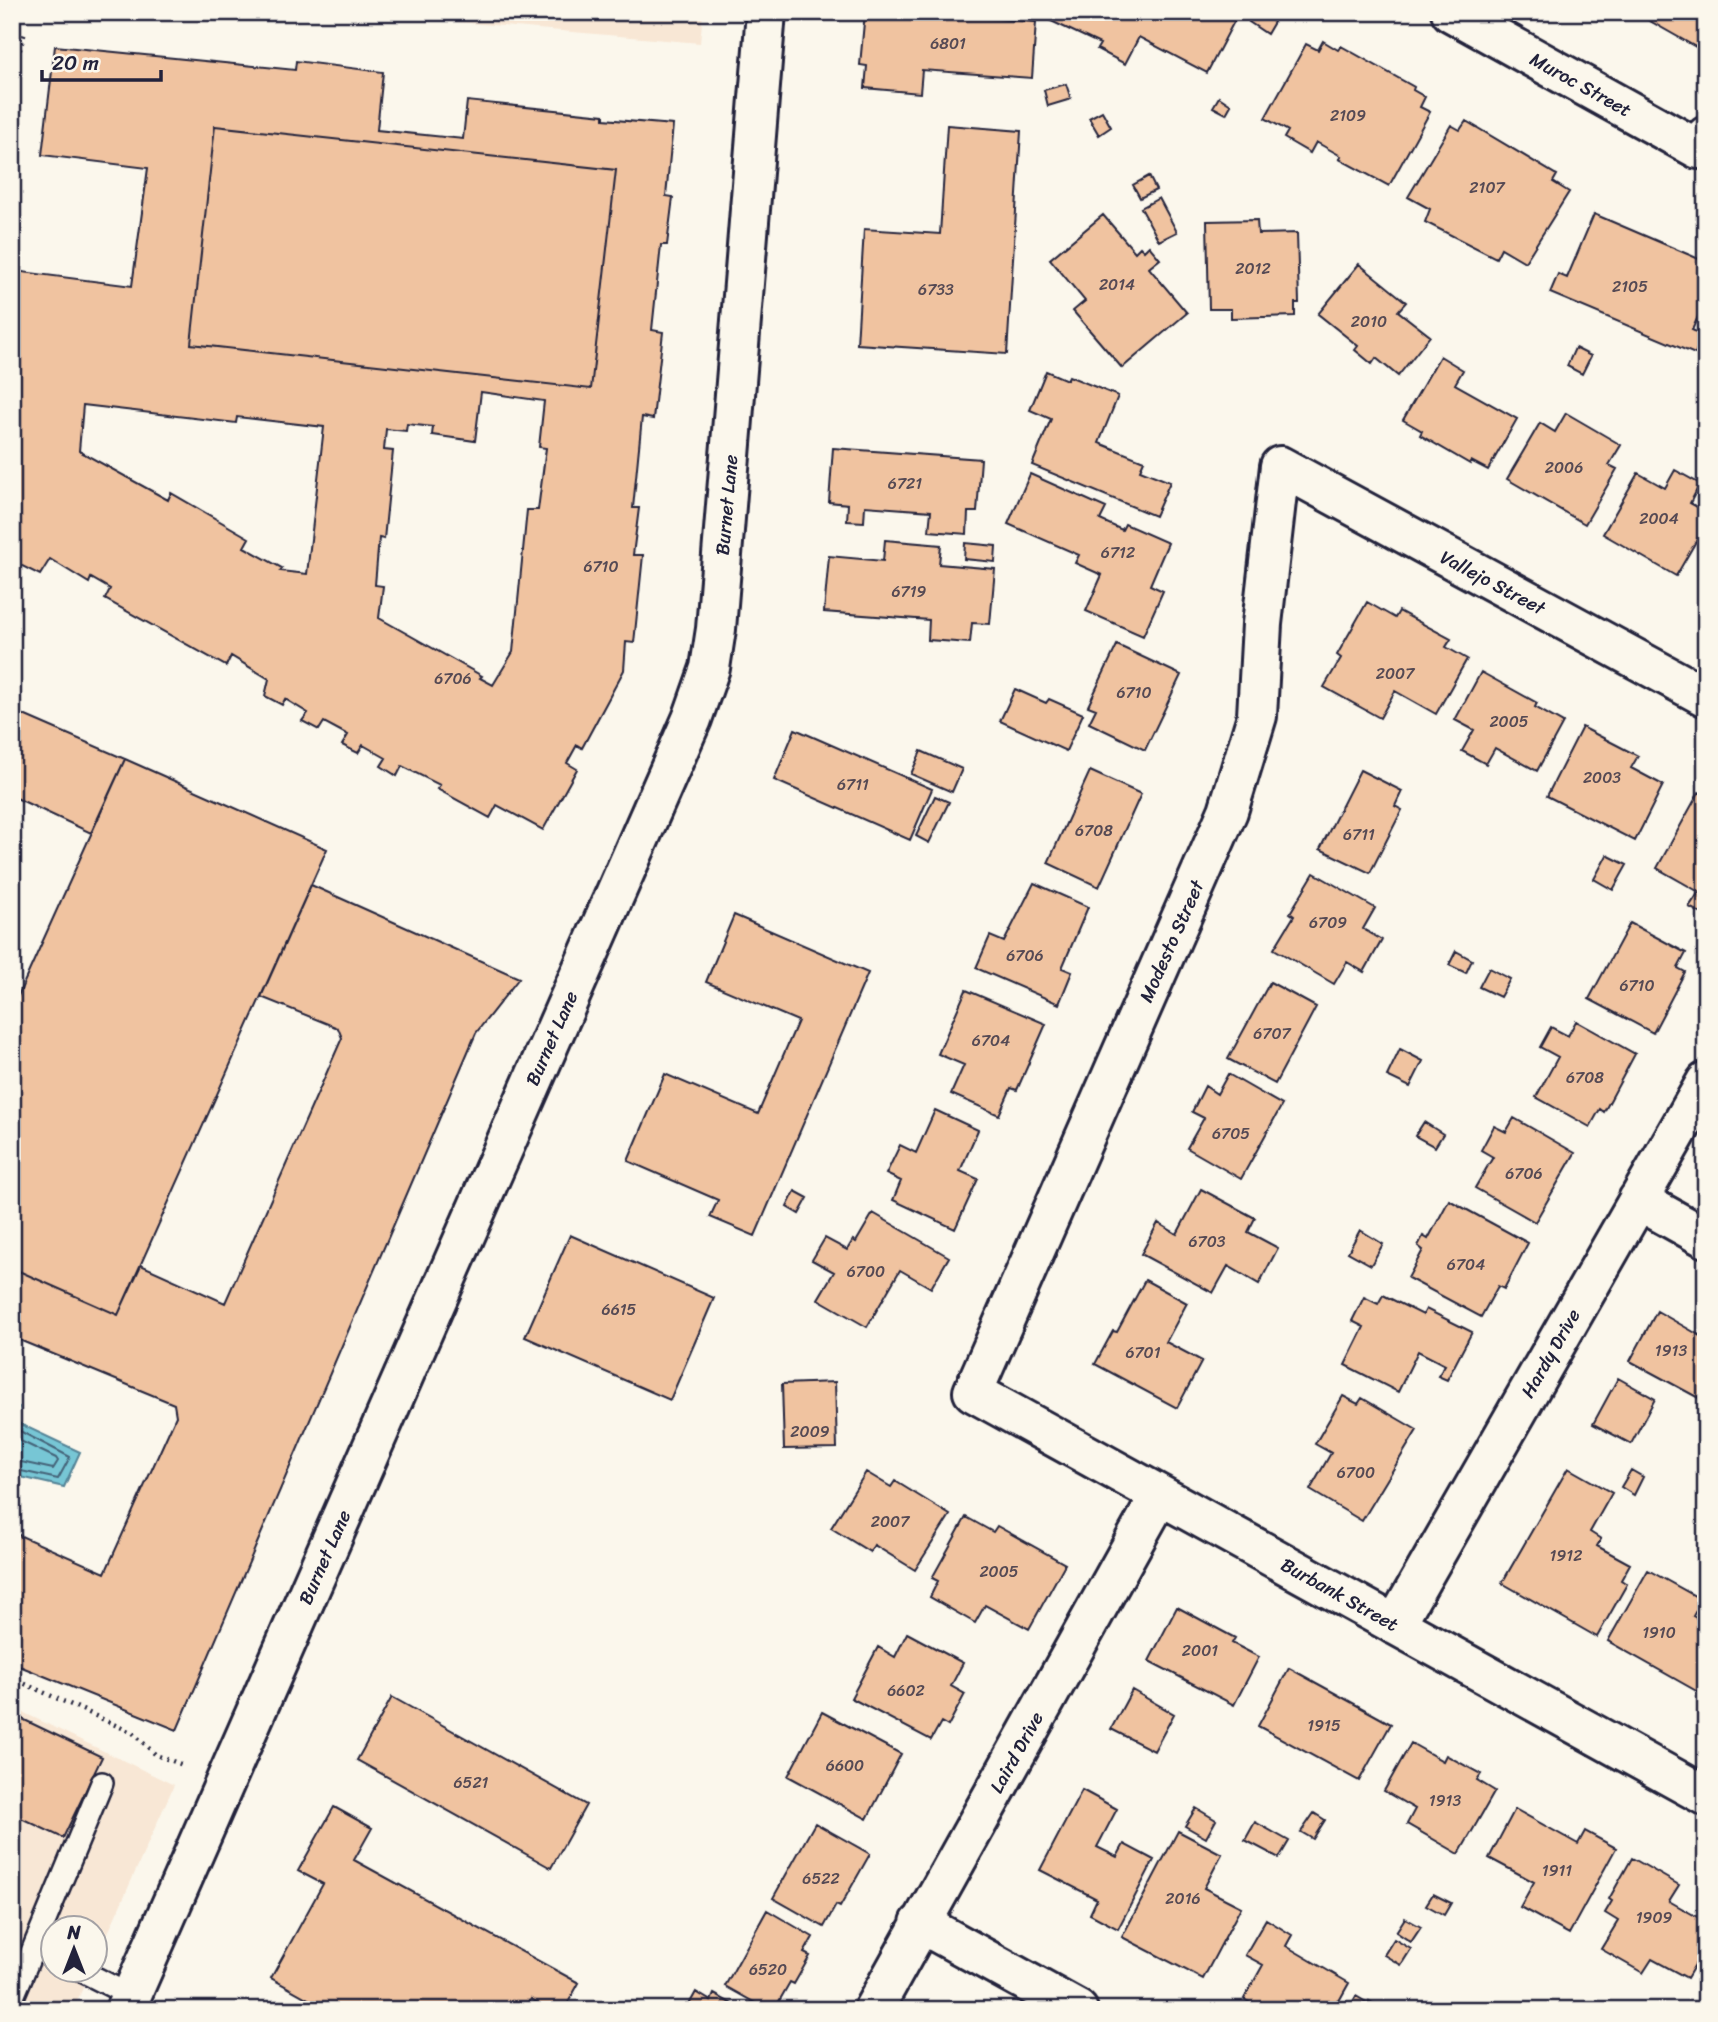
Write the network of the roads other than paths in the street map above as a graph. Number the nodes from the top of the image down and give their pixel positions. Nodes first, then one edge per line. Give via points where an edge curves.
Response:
1 (766, 12) edge
2 (1451, 12) edge
3 (1706, 136) edge
4 (1280, 467) joint
5 (1706, 697) edge
6 (1706, 1082) edge
7 (1638, 1200) junction
8 (1706, 1238) edge
9 (973, 1392) joint
10 (1160, 1495) junction
11 (1395, 1625) junction
12 (102, 1783) dead end
13 (1706, 1796) edge
14 (57, 1913) edge
15 (920, 1923) junction
16 (38, 1960) edge
17 (99, 1983) edge
18 (12, 1999) edge
19 (128, 2003) edge
20 (873, 2010) edge
21 (1078, 2010) edge

1 - 19 street, Burnet Lane via 710,668 692,719
2 - 3 street, Muroc Street via 1698,149
4 - 5 street, Vallejo Street
4 - 9 street, Modesto Street via 1256,716 1228,811
6 - 7 street, Hardy Drive
7 - 8 street
7 - 11 street, Hardy Drive
9 - 10 street, Burbank Street
10 - 11 street, Burbank Street
10 - 15 street, Laird Drive
11 - 13 street, Burbank Street
12 - 14 lane
15 - 20 street, Laird Drive
15 - 21 street
16 - 18 lane
17 - 19 lane

